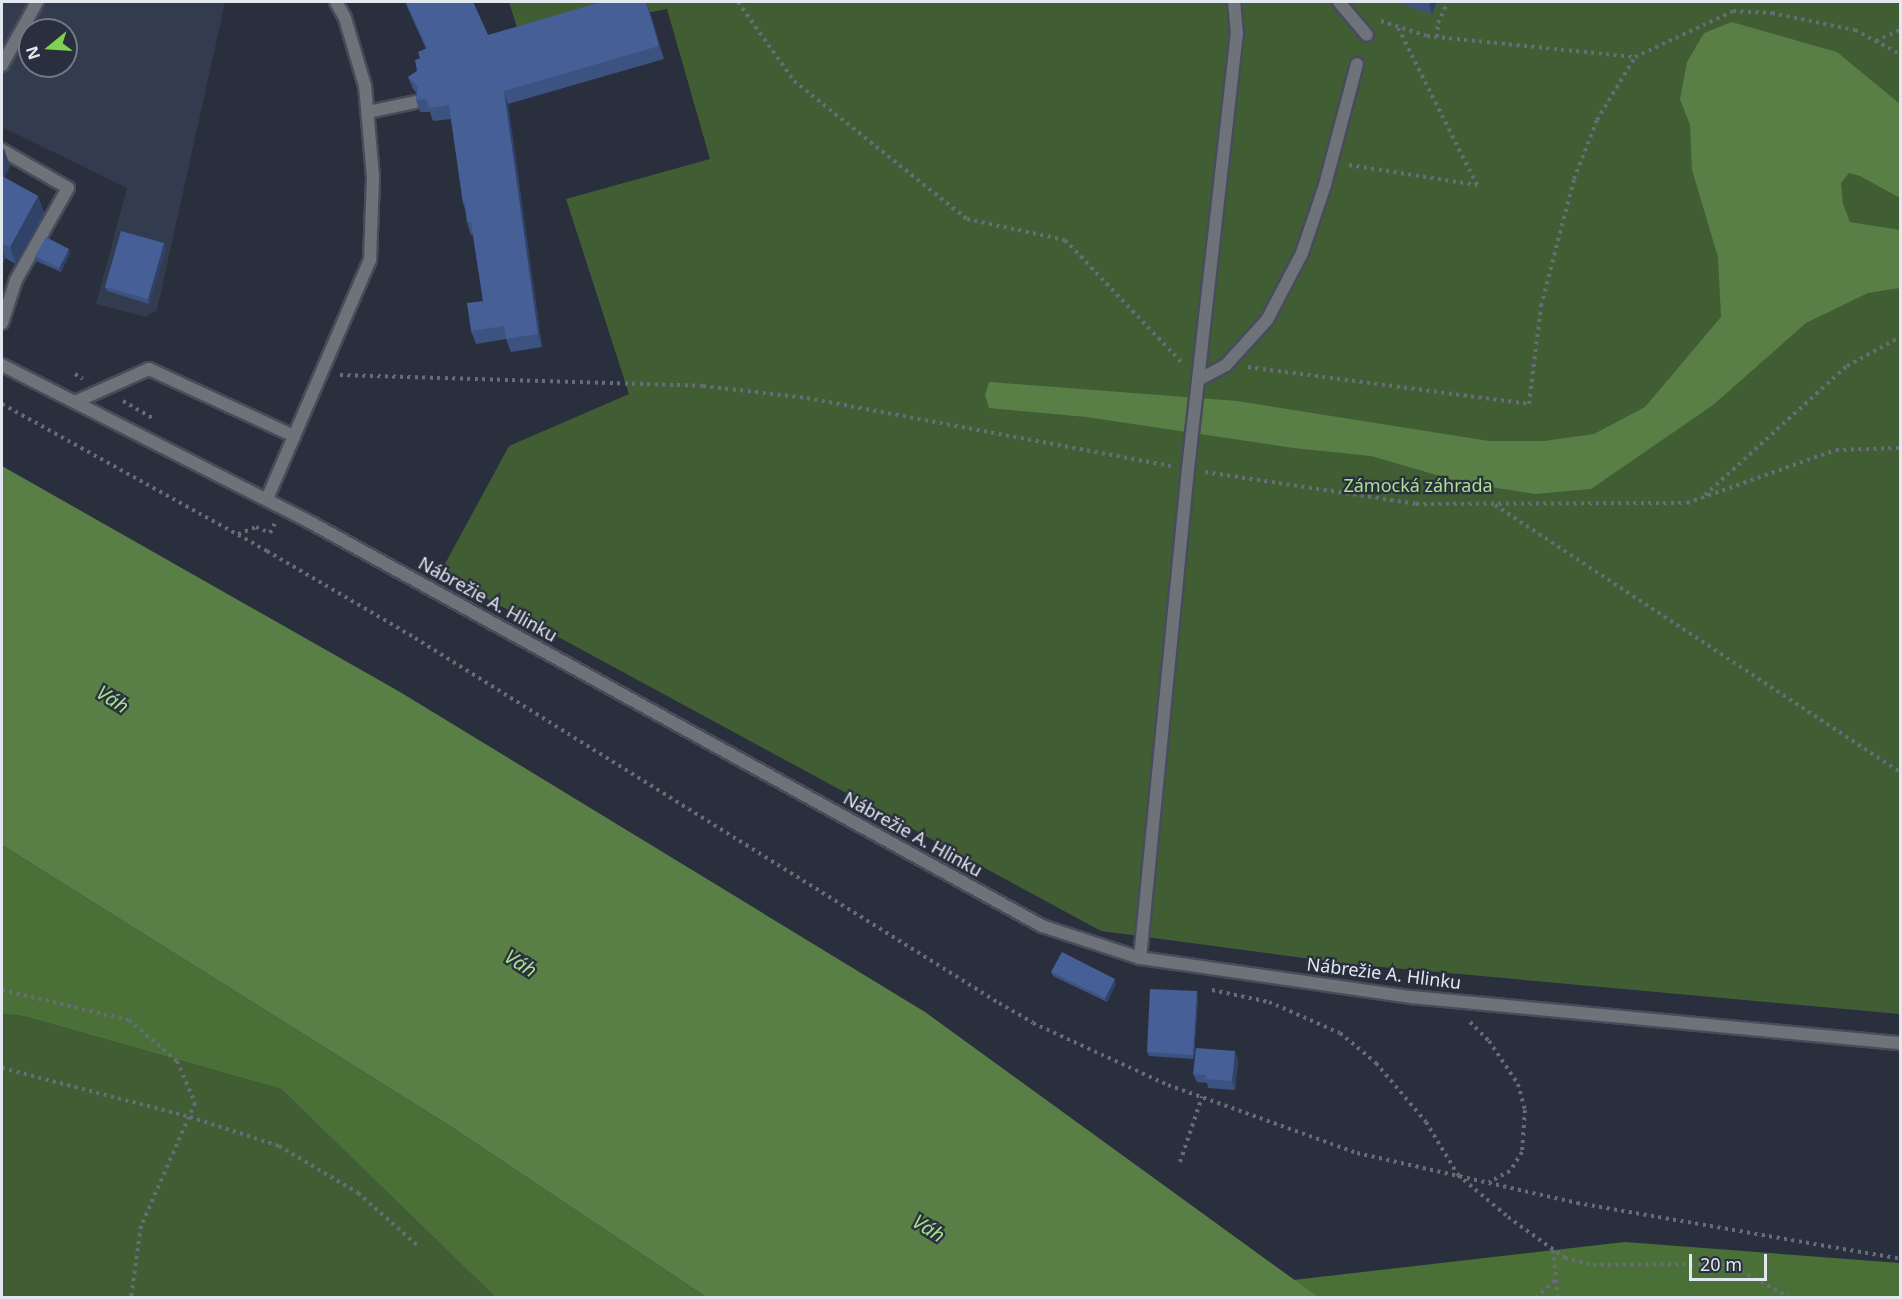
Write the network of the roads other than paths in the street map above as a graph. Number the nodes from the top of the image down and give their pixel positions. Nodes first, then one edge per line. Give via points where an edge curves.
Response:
1 (37, 2) edge
2 (336, 2) edge
3 (1234, 2) edge
4 (1339, 2) edge
5 (1367, 35) dead end
6 (1357, 64) dead end
7 (2, 65) edge
8 (415, 102) edge
9 (368, 112) junction
10 (2, 150) edge
11 (2, 323) edge
12 (2, 365) edge
13 (1198, 385) junction
14 (75, 402) junction
15 (294, 436) junction
16 (267, 499) junction
17 (1140, 958) junction
18 (1900, 1043) edge

1 - 7 street
2 - 9 street via 345,18 365,86
3 - 13 street via 1237,35
4 - 5 street
6 - 13 street via 1302,253 1266,320 1226,365
8 - 9 street
9 - 15 street via 373,177 370,260
10 - 11 street via 68,188 16,280
12 - 14 street, Nábrežie A. Hlinku
13 - 17 street
14 - 15 street via 149,369
14 - 16 street, Nábrežie A. Hlinku
15 - 16 street
16 - 17 street, Nábrežie A. Hlinku via 1042,926
17 - 18 street, Nábrežie A. Hlinku via 1449,1001

